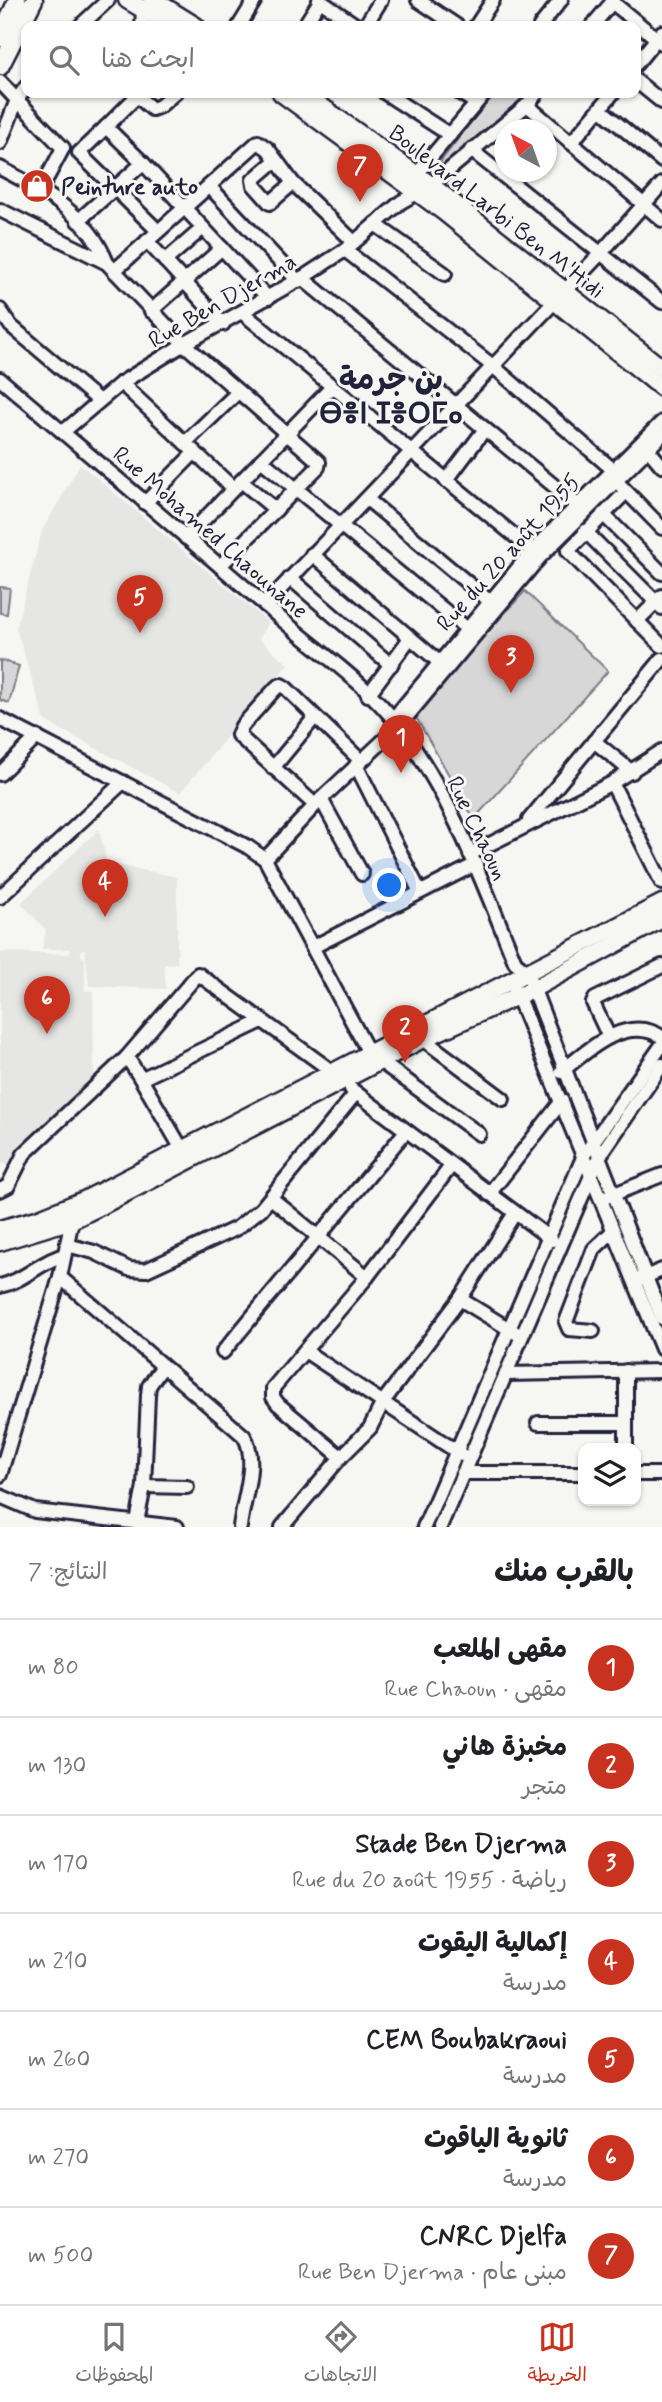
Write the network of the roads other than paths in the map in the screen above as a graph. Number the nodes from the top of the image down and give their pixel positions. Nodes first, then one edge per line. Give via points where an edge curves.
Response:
1 (17, 0) edge
2 (34, 0) edge
3 (108, 0) edge
4 (127, 0) edge
5 (255, 0) edge
6 (319, 0) edge
7 (381, 0) edge
8 (418, 0) edge
9 (493, 0) edge
10 (561, 0) edge
11 (613, 1) edge
12 (434, 5) edge
13 (152, 11) edge
14 (23, 21) edge
15 (85, 21) edge
16 (181, 21) edge
17 (242, 21) edge
18 (307, 21) edge
19 (349, 21) edge
20 (368, 21) edge
21 (452, 21) edge
22 (479, 21) edge
23 (544, 21) edge
24 (596, 21) edge
25 (638, 21) edge
26 (641, 23) edge
27 (21, 26) edge
28 (0, 37) edge
29 (660, 38) edge
30 (641, 59) edge
31 (0, 67) edge
32 (0, 82) edge
33 (641, 85) edge
34 (21, 94) edge
35 (131, 98) edge
36 (140, 98) edge
37 (168, 98) edge
38 (288, 98) edge
39 (316, 98) edge
40 (394, 98) edge
41 (481, 98) edge
42 (532, 98) edge
43 (609, 98) edge
44 (17, 100) junction
45 (662, 102) edge
46 (527, 105) junction
47 (600, 109) junction
48 (106, 127) junction
49 (450, 135) junction
50 (571, 142) junction
51 (0, 143) edge
52 (63, 148) junction
53 (471, 150) junction
54 (79, 153) junction
55 (275, 160) junction
56 (662, 162) edge
57 (143, 163) junction
58 (0, 168) edge
59 (293, 183) junction
60 (662, 184) edge
61 (419, 185) junction
62 (209, 186) junction
63 (116, 187) junction
64 (41, 189) junction
65 (644, 206) junction
66 (185, 208) junction
67 (0, 210) edge
68 (662, 220) edge
69 (78, 221) junction
70 (375, 224) junction
71 (203, 228) junction
72 (158, 231) junction
73 (147, 241) junction
74 (349, 246) junction
75 (222, 248) junction
76 (600, 254) junction
77 (165, 261) junction
78 (110, 267) junction
79 (445, 274) dead end
80 (300, 279) junction
81 (185, 282) junction
82 (560, 296) junction
83 (268, 298) junction
84 (662, 302) edge
85 (0, 310) edge
86 (151, 312) junction
87 (243, 313) junction
88 (223, 324) junction
89 (184, 344) junction
90 (494, 367) junction
91 (662, 368) edge
92 (0, 379) edge
93 (121, 383) junction
94 (332, 387) junction
95 (662, 388) edge
96 (238, 392) junction
97 (98, 400) junction
98 (456, 404) junction
99 (662, 422) edge
100 (485, 429) junction
101 (63, 432) junction
102 (286, 435) junction
103 (662, 435) edge
104 (190, 448) junction
105 (647, 448) junction
106 (410, 452) junction
107 (261, 460) junction
108 (662, 466) edge
109 (616, 475) junction
110 (446, 481) junction
111 (237, 484) junction
112 (296, 490) junction
113 (626, 492) junction
114 (367, 499) junction
115 (145, 503) junction
116 (576, 504) junction
117 (276, 510) junction
118 (603, 514) junction
119 (340, 526) junction
120 (662, 528) edge
121 (585, 531) junction
122 (186, 538) junction
123 (312, 554) junction
124 (537, 554) junction
125 (220, 566) junction
126 (662, 573) edge
127 (290, 578) junction
128 (488, 600) junction
129 (660, 602) edge
130 (265, 605) junction
131 (637, 621) junction
132 (470, 631) junction
133 (410, 638) junction
134 (662, 646) edge
135 (662, 659) edge
136 (439, 662) junction
137 (391, 665) junction
138 (368, 695) junction
139 (315, 717) junction
140 (0, 719) edge
141 (396, 722) junction
142 (37, 737) junction
143 (594, 741) junction
144 (662, 751) edge
145 (358, 763) junction
146 (273, 768) junction
147 (632, 772) junction
148 (0, 774) edge
149 (123, 782) junction
150 (612, 783) junction
151 (318, 802) junction
152 (526, 823) junction
153 (265, 859) junction
154 (473, 859) junction
155 (362, 874) dead end
156 (662, 883) edge
157 (420, 892) junction
158 (0, 897) edge
159 (662, 903) edge
160 (662, 919) edge
161 (313, 947) junction
162 (662, 966) edge
163 (521, 967) junction
164 (510, 979) junction
165 (533, 989) junction
166 (517, 996) junction
167 (262, 1021) junction
168 (609, 1037) junction
169 (662, 1037) edge
170 (423, 1039) junction
171 (662, 1045) edge
172 (127, 1057) junction
173 (375, 1057) junction
174 (565, 1069) junction
175 (660, 1074) edge
176 (338, 1077) junction
177 (141, 1079) junction
178 (553, 1079) junction
179 (356, 1093) junction
180 (503, 1099) dead end
181 (562, 1101) junction
182 (406, 1131) junction
183 (479, 1134) dead end
184 (593, 1141) junction
185 (183, 1151) junction
186 (584, 1155) junction
187 (598, 1157) junction
188 (451, 1166) junction
189 (591, 1173) junction
190 (662, 1175) edge
191 (0, 1190) edge
192 (489, 1194) junction
193 (606, 1197) junction
194 (271, 1198) junction
195 (515, 1213) junction
196 (72, 1220) junction
197 (0, 1229) edge
198 (613, 1231) junction
199 (547, 1237) junction
200 (317, 1238) junction
201 (0, 1242) edge
202 (560, 1246) junction
203 (66, 1250) junction
204 (662, 1270) edge
205 (366, 1276) junction
206 (60, 1277) junction
207 (639, 1279) junction
208 (0, 1286) edge
209 (460, 1299) junction
210 (662, 1318) edge
211 (509, 1329) junction
212 (593, 1331) dead end
213 (522, 1336) junction
214 (662, 1349) edge
215 (305, 1351) junction
216 (223, 1352) dead end
217 (163, 1366) junction
218 (626, 1371) junction
219 (662, 1371) edge
220 (506, 1374) junction
221 (383, 1402) junction
222 (538, 1423) dead end
223 (626, 1423) junction
224 (626, 1443) edge
225 (464, 1456) junction
226 (341, 1457) junction
227 (463, 1473) junction
228 (578, 1473) edge
229 (641, 1474) edge
230 (662, 1474) edge
231 (0, 1475) edge
232 (144, 1486) junction
233 (187, 1487) dead end
234 (0, 1496) edge
235 (137, 1522) junction
236 (177, 1527) edge
237 (240, 1527) edge
238 (282, 1527) edge
239 (424, 1527) edge
240 (440, 1527) edge

1 - 28 main road
2 - 14 main road
3 - 15 street
4 - 13 main road
5 - 17 street
6 - 18 street
6 - 19 street
7 - 20 street
8 - 12 street
9 - 22 street
10 - 23 street
11 - 24 street
11 - 25 street
12 - 21 street
13 - 16 main road
26 - 29 street
27 - 31 main road
29 - 30 street
32 - 44 street
33 - 45 street
34 - 44 street
35 - 48 street
36 - 37 street via 152,109
38 - 61 main road
39 - 61 main road, Boulevard Larbi Ben M'Hidi
40 - 49 street
41 - 49 street
42 - 46 street
43 - 47 street
44 - 51 street
44 - 52 street
46 - 50 street
46 - 53 street
47 - 50 street
47 - 56 street
48 - 54 street
48 - 57 street
49 - 61 street
50 - 65 street
52 - 54 street
52 - 64 street
53 - 61 street
53 - 76 street
54 - 63 street
55 - 59 street
55 - 59 street via 253,180 254,185 270,203
55 - 62 street via 258,142
57 - 63 street
57 - 66 street
58 - 64 street
59 - 74 street
60 - 65 street
61 - 70 street, Rue Ben Djerma
61 - 82 main road
62 - 66 street
62 - 80 street
63 - 69 street
63 - 72 street
64 - 69 street
65 - 68 street
65 - 76 street
66 - 71 street
66 - 72 street
67 - 78 street
69 - 78 street via 101,247
70 - 74 street, Rue Ben Djerma
70 - 79 street
71 - 75 street
71 - 77 street
72 - 73 street
73 - 77 street
73 - 78 street
74 - 80 street, Rue Ben Djerma
74 - 90 street
75 - 81 street
75 - 83 street
76 - 82 street
76 - 84 street
77 - 81 street
78 - 86 street
80 - 83 street, Rue Ben Djerma
80 - 98 street
81 - 86 street
81 - 88 street
82 - 90 street
82 - 91 main road, Boulevard Larbi Ben M'Hidi
82 - 95 main road
83 - 87 street, Rue Ben Djerma
85 - 97 street via 11,326
86 - 89 street
87 - 88 street, Rue Ben Djerma
87 - 94 street
88 - 89 street, Rue Ben Djerma
89 - 93 street, Rue Ben Djerma
89 - 96 street
90 - 98 street
90 - 109 street
92 - 101 street, Rue Mohamed Chaounane
93 - 97 street, Rue Ben Djerma
93 - 104 street
94 - 102 street
94 - 106 street
96 - 102 street
96 - 104 street
97 - 101 street, Rue Ben Djerma
98 - 100 street
98 - 106 street
99 - 109 street, Rue du 20 août 1955
100 - 110 street
100 - 116 street
101 - 115 street, Rue Mohamed Chaounane
102 - 107 street
102 - 112 street via 320,463
103 - 105 street, Rue du 20 août 1955
104 - 111 street
104 - 115 street
105 - 108 street
105 - 109 street, Rue du 20 août 1955
106 - 110 street
106 - 114 street
107 - 111 street
107 - 112 street
109 - 113 street
109 - 116 street, Rue du 20 août 1955
109 - 124 street, Rue du 20 août 1955
110 - 124 street
111 - 117 street
111 - 122 street
112 - 117 street
112 - 119 street
113 - 118 street
113 - 120 street
114 - 119 street
114 - 128 street
115 - 122 street, Rue Mohamed Chaounane
116 - 124 street, Rue du 20 août 1955
117 - 125 street
118 - 121 street
118 - 126 street
119 - 123 street
119 - 132 street
121 - 129 street
121 - 131 street via 568,551
122 - 125 street, Rue Mohamed Chaounane
123 - 127 street
123 - 133 street
124 - 128 street, Rue du 20 août 1955
124 - 132 street, Rue du 20 août 1955
125 - 130 street, Rue Mohamed Chaounane
127 - 130 street
127 - 137 street
128 - 132 street, Rue du 20 août 1955
129 - 131 street
130 - 138 street, Rue Mohamed Chaounane
131 - 134 street
132 - 136 street, Rue du 20 août 1955
132 - 141 street, Rue du 20 août 1955
133 - 136 street
133 - 137 street
135 - 143 street
136 - 141 street, Rue du 20 août 1955
137 - 138 street
138 - 141 street, Rue Mohamed Chaounane
139 - 145 street
139 - 146 street
139 - 146 street via 281,685 242,726 243,742
140 - 142 street
141 - 145 street
141 - 154 street, Rue Chaoun
142 - 148 street
142 - 149 street
143 - 147 street
143 - 152 street
144 - 147 street
145 - 151 street
145 - 157 street
146 - 151 street
147 - 150 street
149 - 153 street
149 - 158 street
150 - 152 street
150 - 156 street
151 - 153 street
151 - 155 street
152 - 154 street
153 - 161 street
154 - 157 street
154 - 163 street, Rue Chaoun
157 - 161 street
159 - 163 main road
160 - 165 main road
161 - 173 street
162 - 168 street via 595,999
163 - 164 main road
163 - 165 street, Rue Chaoun
164 - 166 street
164 - 173 main road
165 - 166 main road
165 - 174 street, Rue Chaoun
166 - 170 main road
166 - 178 street
167 - 172 street via 198,974
167 - 176 street
167 - 177 street
168 - 169 street via 640,1028
168 - 174 street
170 - 173 main road
170 - 180 street
171 - 184 street
172 - 177 street
172 - 191 street via 24,1154 8,1186
173 - 176 main road
173 - 183 street
174 - 178 street
174 - 184 street, Rue Chaoun
175 - 187 street
176 - 179 street
176 - 185 main road
176 - 196 main road
177 - 185 street
178 - 181 street
179 - 182 street
179 - 194 street
181 - 186 street
181 - 192 street
182 - 188 street
182 - 200 street
184 - 186 street
184 - 187 street, Rue Chaoun
185 - 197 main road via 85,1200
186 - 189 street
186 - 199 street
187 - 189 street
187 - 193 street, Rue Chaoun
188 - 192 street
188 - 205 street
189 - 193 street
189 - 202 street
190 - 193 street
192 - 195 street
193 - 198 street
193 - 207 street
194 - 200 street
194 - 203 street via 237,1228 146,1270 129,1269 94,1252
195 - 199 street
195 - 209 street
196 - 201 main road
196 - 203 street
198 - 207 street
198 - 212 street via 594,1249 566,1322 569,1329
199 - 202 street
199 - 211 street
200 - 205 street
200 - 216 street
202 - 213 street
203 - 206 street
203 - 208 street via 19,1280
204 - 207 street
205 - 215 street
206 - 217 street
206 - 231 street
207 - 210 street
207 - 214 street
209 - 211 street
209 - 221 street
211 - 213 street
211 - 225 street
213 - 220 street
215 - 221 street
215 - 226 street via 273,1388 273,1397
217 - 232 street via 149,1386
217 - 237 street via 239,1430 248,1443 250,1467
218 - 219 street
218 - 220 street
218 - 223 street
220 - 225 street
221 - 225 street
221 - 226 street via 370,1428
222 - 223 street
223 - 224 street
225 - 227 street
225 - 239 street
226 - 238 street
227 - 228 street
227 - 240 street
229 - 230 street
232 - 233 street
232 - 235 street
234 - 235 street via 35,1511
235 - 236 street

